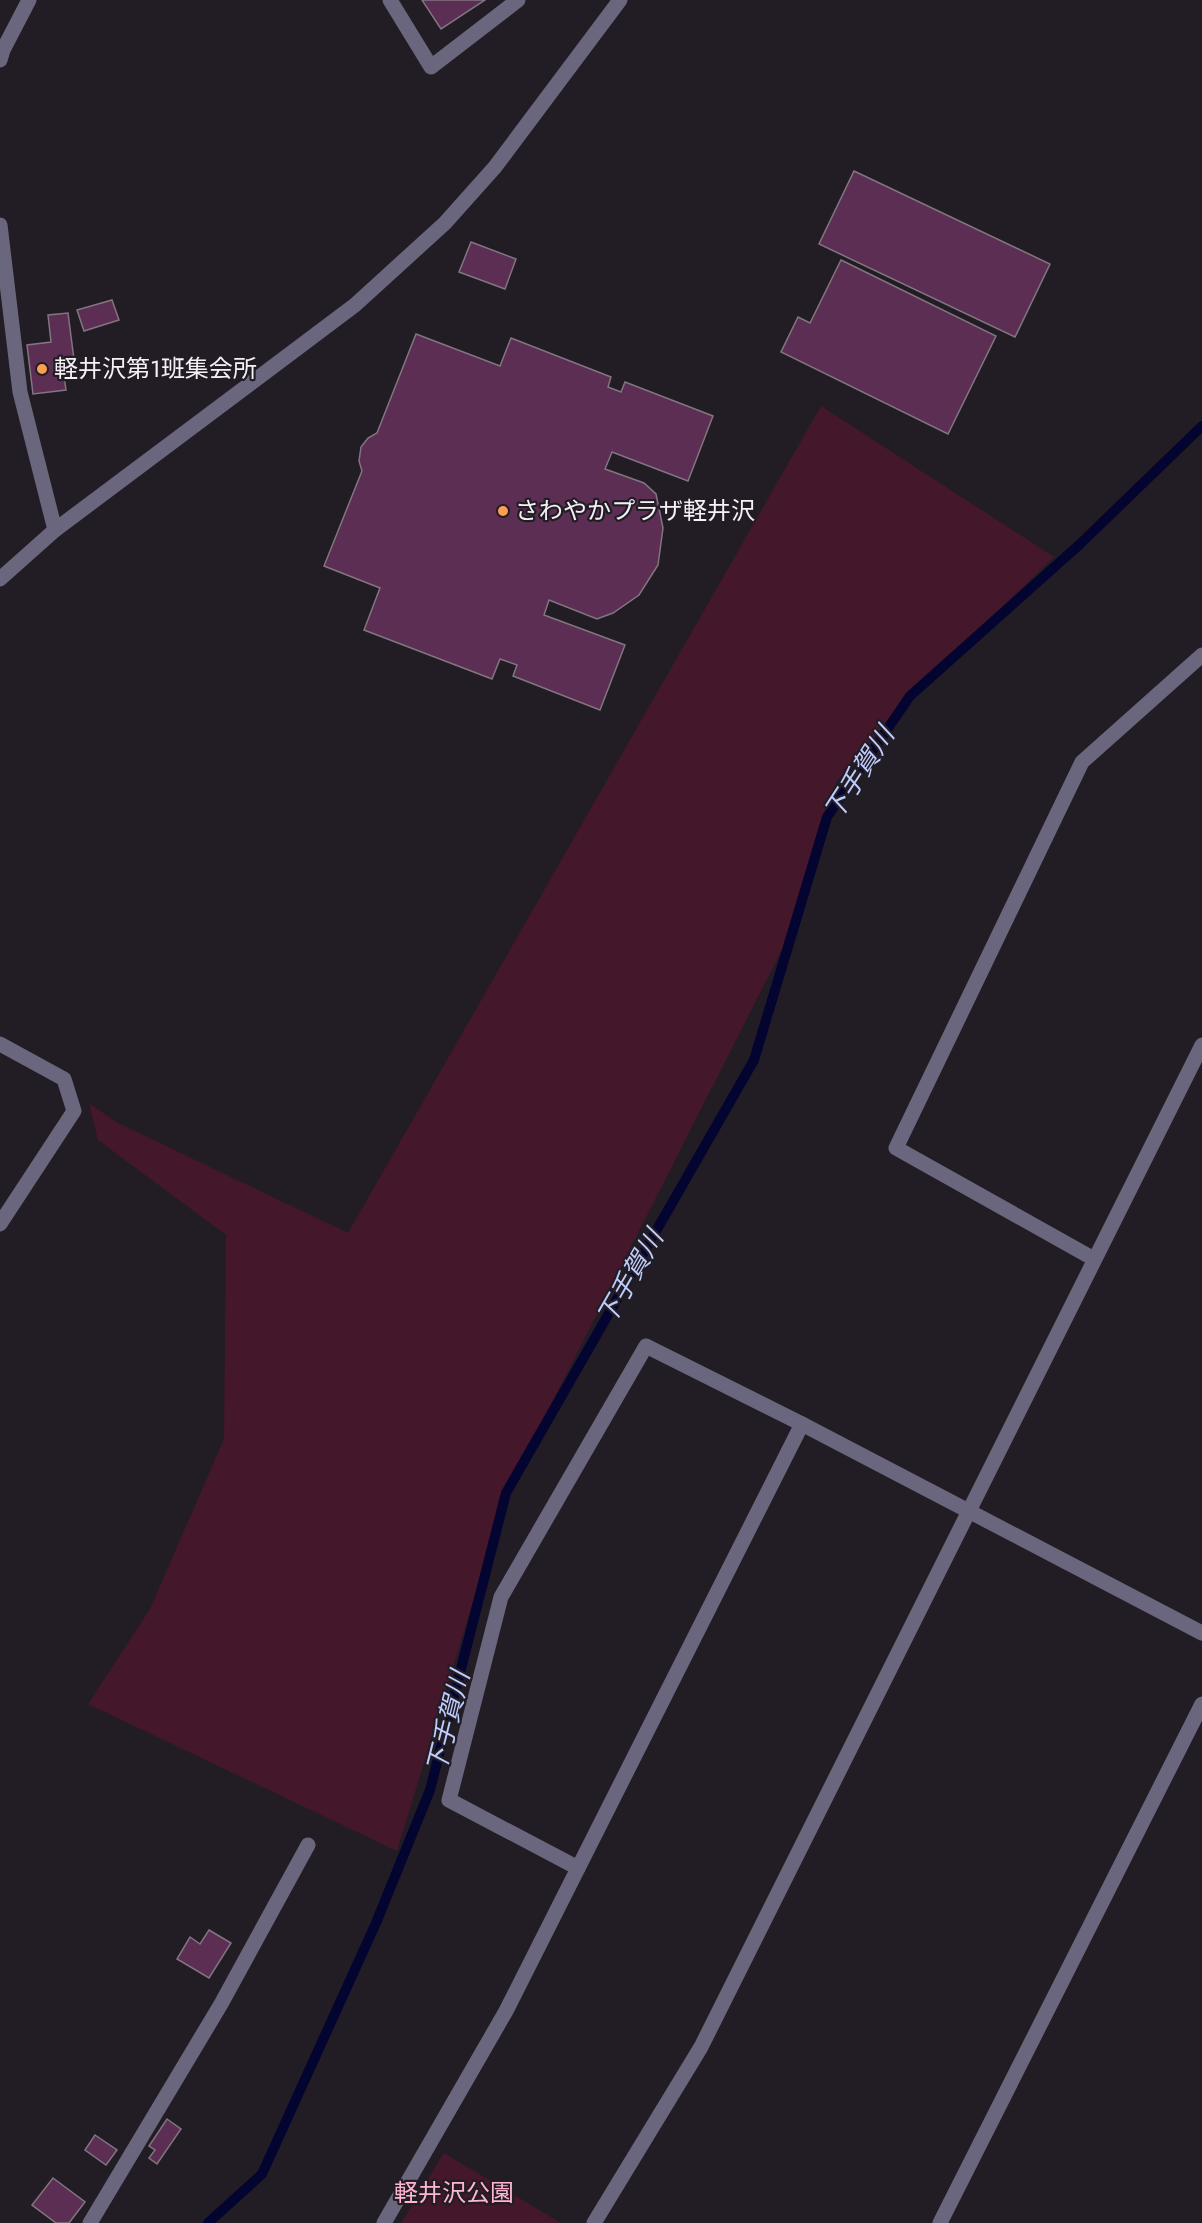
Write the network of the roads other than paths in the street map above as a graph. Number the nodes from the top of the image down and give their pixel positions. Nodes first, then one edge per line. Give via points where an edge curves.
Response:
1 (29, 0) edge
2 (390, 0) edge
3 (518, 0) edge
4 (620, 0) edge
5 (0, 60) edge
6 (0, 225) edge
7 (5, 305) edge
8 (55, 530) junction
9 (0, 579) edge
10 (1202, 655) edge
11 (0, 1044) edge
12 (1202, 1045) edge
13 (0, 1224) edge
14 (1094, 1259) junction
15 (802, 1424) junction
16 (969, 1511) junction
17 (1202, 1633) edge
18 (1202, 1704) edge
19 (308, 1845) dead end
20 (578, 1868) junction
21 (90, 2223) edge
22 (384, 2223) edge
23 (594, 2223) edge
24 (940, 2223) edge

1 - 5 street
2 - 3 street via 431,67
4 - 8 street via 495,167 446,224 355,305
6 - 7 street
7 - 8 street via 20,392
8 - 9 street
10 - 14 street via 1082,762 896,1148
11 - 13 street via 64,1079 74,1111
12 - 14 street
14 - 16 street
15 - 16 street
15 - 20 street
15 - 20 street via 646,1346 501,1597 449,1800
16 - 17 street
16 - 23 street via 701,2048
18 - 24 street
19 - 21 street via 221,2004
20 - 22 street via 506,2012

